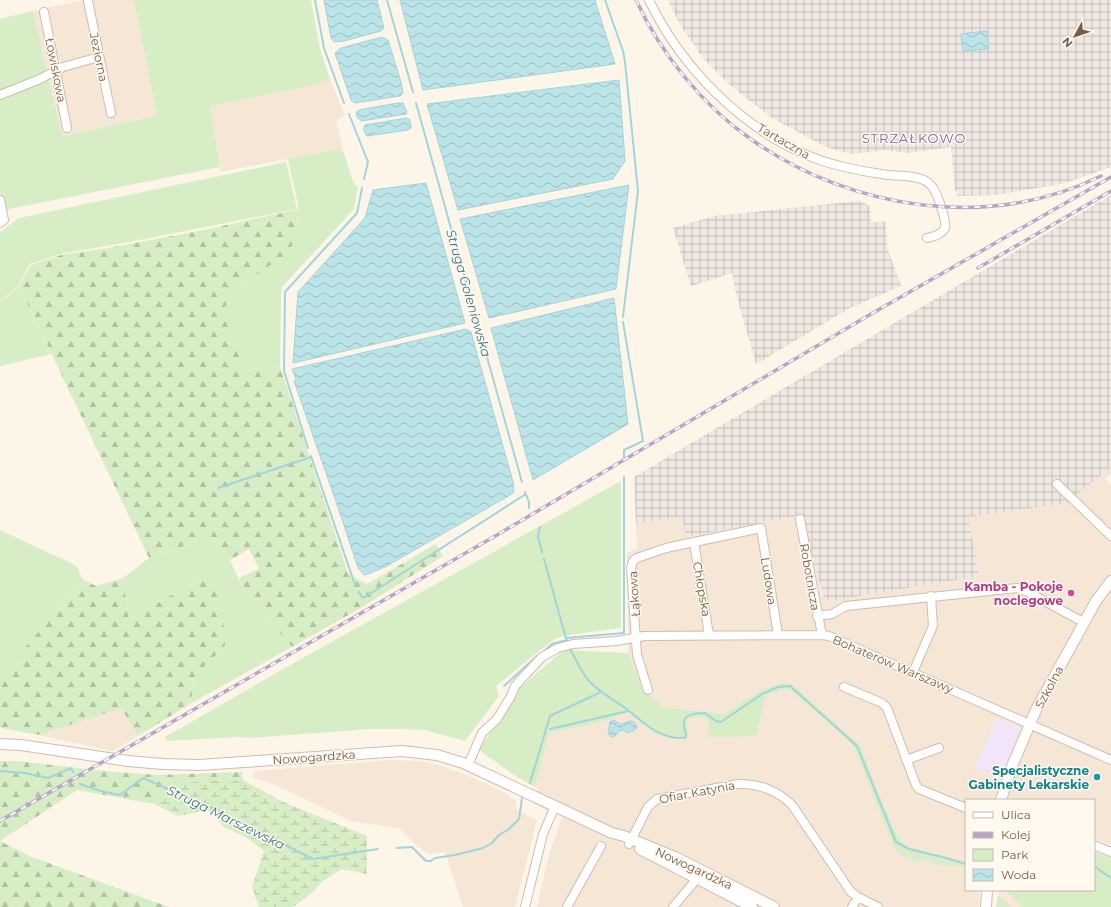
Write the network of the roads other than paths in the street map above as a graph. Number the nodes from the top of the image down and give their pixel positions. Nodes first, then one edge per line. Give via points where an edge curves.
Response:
1 (649, 0) edge
2 (88, 1) dead end
3 (44, 12) dead end
4 (99, 57) junction
5 (56, 72) junction
6 (0, 95) edge
7 (111, 113) dead end
8 (67, 128) dead end
9 (0, 200) edge
10 (0, 223) edge
11 (927, 238) dead end
12 (1057, 484) dead end
13 (800, 519) dead end
14 (1111, 536) edge
15 (694, 542) junction
16 (1111, 581) edge
17 (931, 596) junction
18 (817, 616) junction
19 (1083, 622) junction
20 (709, 635) junction
21 (778, 635) junction
22 (822, 635) junction
23 (636, 637) junction
24 (913, 672) junction
25 (844, 687) dead end
26 (648, 690) dead end
27 (1029, 724) junction
28 (0, 744) edge
29 (939, 748) dead end
30 (906, 760) junction
31 (1111, 760) edge
32 (468, 765) junction
33 (1001, 799) edge
34 (555, 806) junction
35 (965, 808) edge
36 (630, 841) junction
37 (1095, 845) edge
38 (601, 846) dead end
39 (1111, 852) edge
40 (700, 875) junction
41 (987, 891) edge
42 (858, 897) junction
43 (525, 907) edge
44 (567, 907) edge
45 (673, 907) edge
46 (752, 907) edge
47 (774, 907) edge
48 (852, 907) edge
49 (878, 907) edge
50 (986, 907) edge

1 - 11 street, Tartaczna via 666,31 706,82 734,109 778,140 812,158 888,175 917,178 929,183 937,195 945,226 942,232
2 - 4 street, Jeziorna
3 - 5 street, Łowiskowa
4 - 5 street via 63,67
4 - 7 street, Jeziorna
5 - 6 street
5 - 8 street, Łowiskowa
9 - 10 street via 4,220
12 - 14 street
13 - 18 street, Robotnicza
15 - 20 street, Chłopska
15 - 21 street, Ludowa via 761,528
15 - 23 street, Łąkowa via 666,548 633,561 631,568
16 - 19 street, Szkolna
17 - 18 street via 846,606 832,614
17 - 19 street via 1017,588
17 - 24 street via 933,626
18 - 22 street, Robotnicza
19 - 27 street, Szkolna
20 - 21 street, Bohaterów Warszawy
20 - 23 street, Bohaterów Warszawy
21 - 22 street, Bohaterów Warszawy
22 - 24 street, Bohaterów Warszawy via 840,640
23 - 26 street, Łąkowa via 636,656
23 - 32 street, Bohaterów Warszawy via 573,644 558,648 542,657 515,686 496,719 482,733
24 - 27 street, Bohaterów Warszawy
25 - 30 street via 885,705
27 - 31 street, Bohaterów Warszawy
27 - 33 street, Szkolna
28 - 32 street, Nowogardzka via 163,764 200,765 402,751 437,755
29 - 30 street
30 - 35 street via 919,789
32 - 34 street, Nowogardzka
34 - 36 street, Nowogardzka
34 - 43 street via 543,834
36 - 40 street, Nowogardzka via 675,857
36 - 42 street, Ofiar Katynia via 648,807 657,799 738,784 760,786 780,795 792,805 846,886
37 - 39 street
38 - 44 street
40 - 45 street
40 - 46 street, Nowogardzka
40 - 47 street, Nowogardzka
41 - 50 street
42 - 48 street
42 - 49 street, Ofiar Katynia

